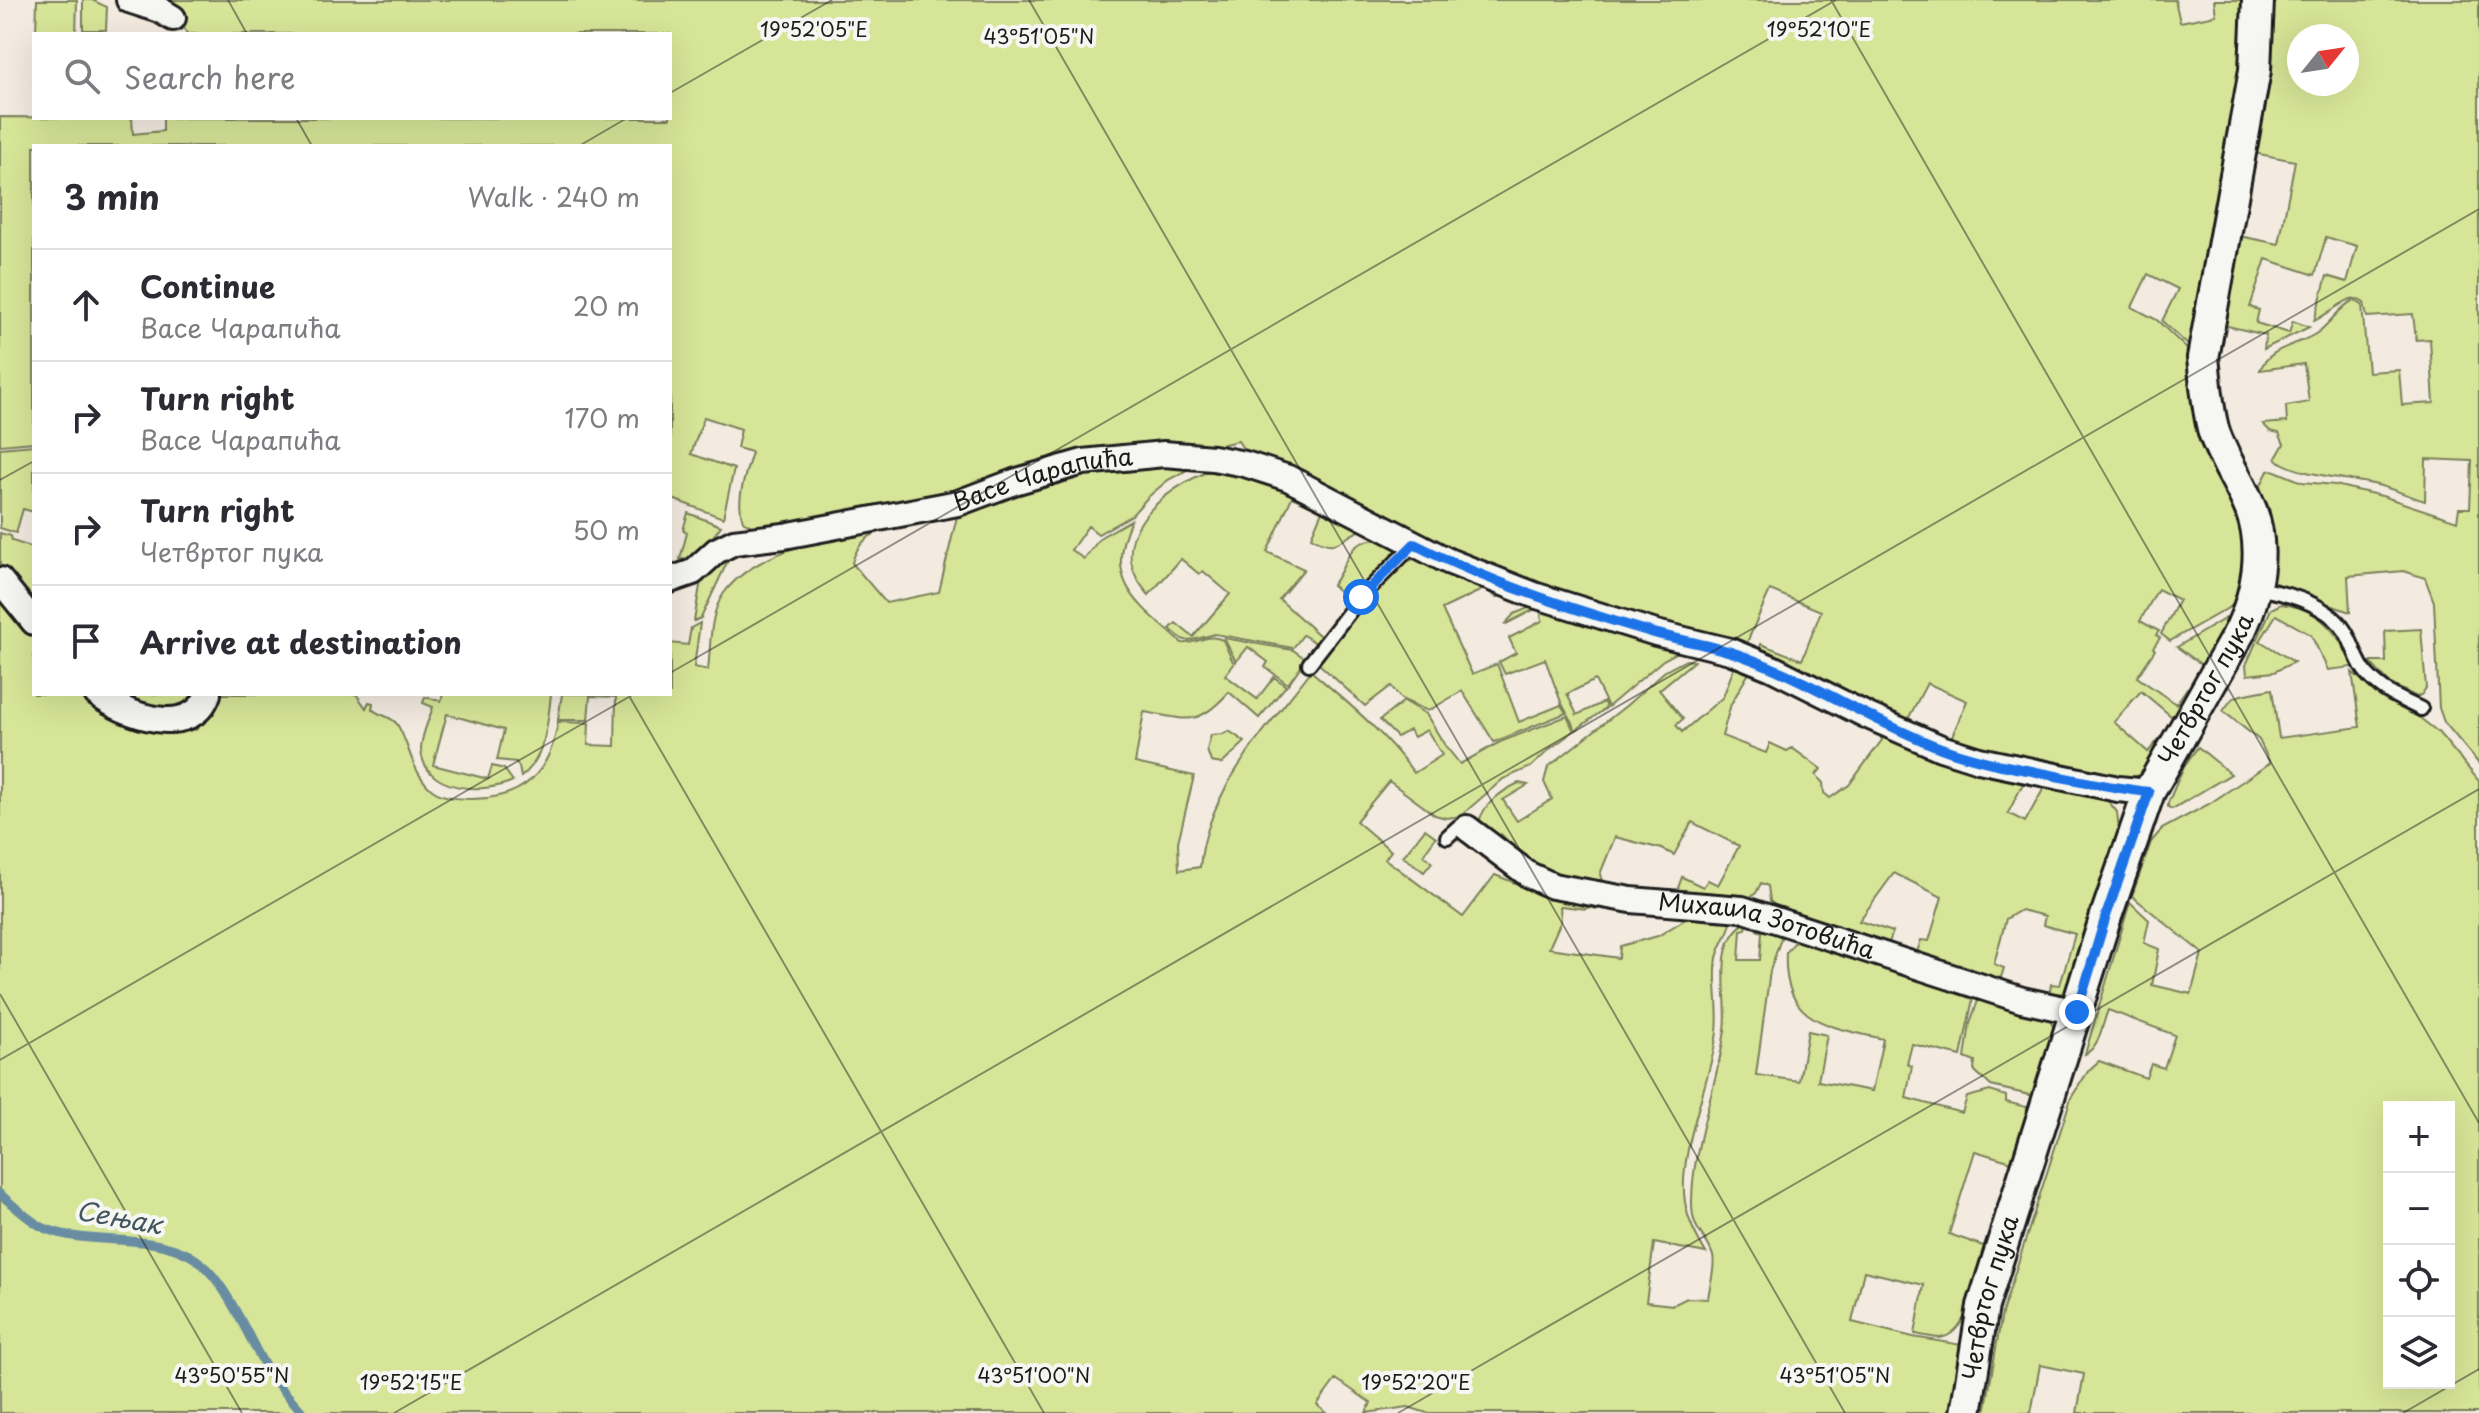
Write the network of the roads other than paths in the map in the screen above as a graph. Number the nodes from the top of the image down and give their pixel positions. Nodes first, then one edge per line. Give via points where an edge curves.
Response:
1 (129, 0) edge
2 (2258, 0) edge
3 (173, 18) dead end
4 (1414, 544) junction
5 (672, 579) edge
6 (0, 580) edge
7 (2256, 588) junction
8 (32, 620) edge
9 (1309, 664) dead end
10 (99, 696) edge
11 (207, 696) edge
12 (2421, 709) dead end
13 (2149, 792) junction
14 (1457, 832) dead end
15 (2077, 1012) junction
16 (1966, 1413) edge

1 - 3 street
2 - 7 street, Четвртог пука via 2255,70 2203,358 2215,433 2253,514
4 - 5 street, Васе Чарапића via 1288,478 1245,464 1164,454 1083,462 958,503 734,542 693,572
4 - 9 lane via 1361,597
4 - 13 street, Васе Чарапића via 1534,595 1730,651 1941,748
6 - 8 street
7 - 12 lane via 2325,612 2346,632 2367,674
7 - 13 street, Четвртог пука via 2240,631
10 - 11 street via 131,713 165,720 190,715
13 - 15 street, Четвртог пука
14 - 15 street, Михаила Зотовића via 1553,886 1631,900 1742,909 2022,1000
15 - 16 street, Четвртог пука via 1983,1306

